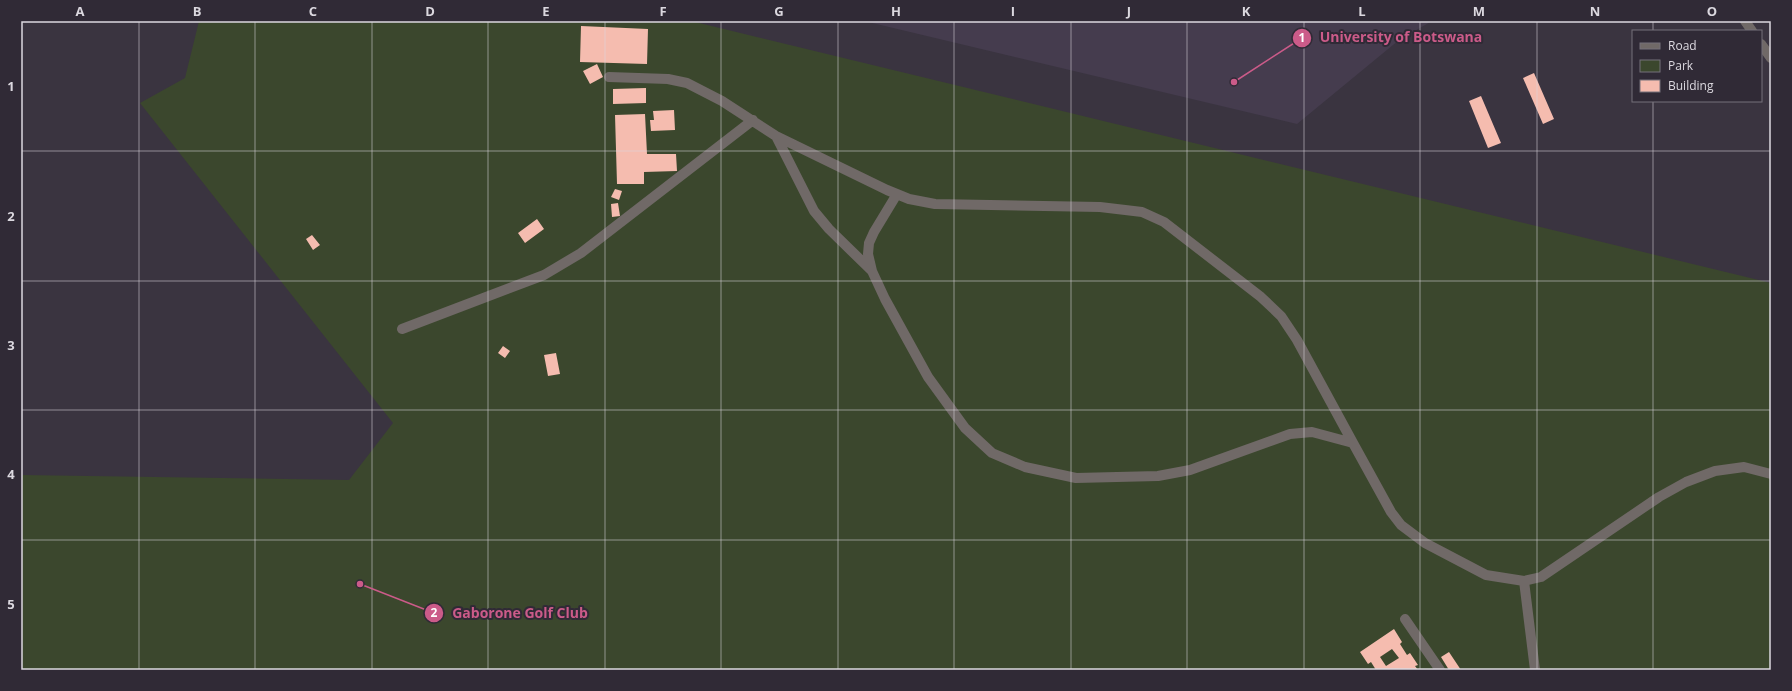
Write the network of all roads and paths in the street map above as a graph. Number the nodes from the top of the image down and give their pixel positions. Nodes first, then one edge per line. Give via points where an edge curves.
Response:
1 (1745, 21) edge
2 (1751, 30) edge
3 (1762, 45) edge
4 (1771, 58) edge
5 (609, 77) dead end
6 (753, 120) junction
7 (776, 136) junction
8 (897, 194) junction
9 (872, 271) junction
10 (402, 329) dead end
11 (1353, 444) junction
12 (1771, 474) edge
13 (1524, 581) junction
14 (1405, 619) dead end
15 (1440, 670) edge
16 (1535, 670) edge

1 - 2 street
3 - 4 street
5 - 6 street via 668,79 687,83
6 - 7 street
6 - 10 street via 575,257 544,275
7 - 8 street
7 - 9 street via 814,211
8 - 9 street via 870,243 868,254
8 - 11 street via 909,200 935,204 1100,207 1142,212 1164,222 1282,316
9 - 11 street via 928,377 965,428 992,453 1026,467 1076,478 1158,476 1190,470 1290,434 1312,432
11 - 13 street via 1391,512 1410,534 1486,575
12 - 13 street via 1744,467 1715,471 1686,482 1659,497 1541,577
13 - 16 street
14 - 15 street

